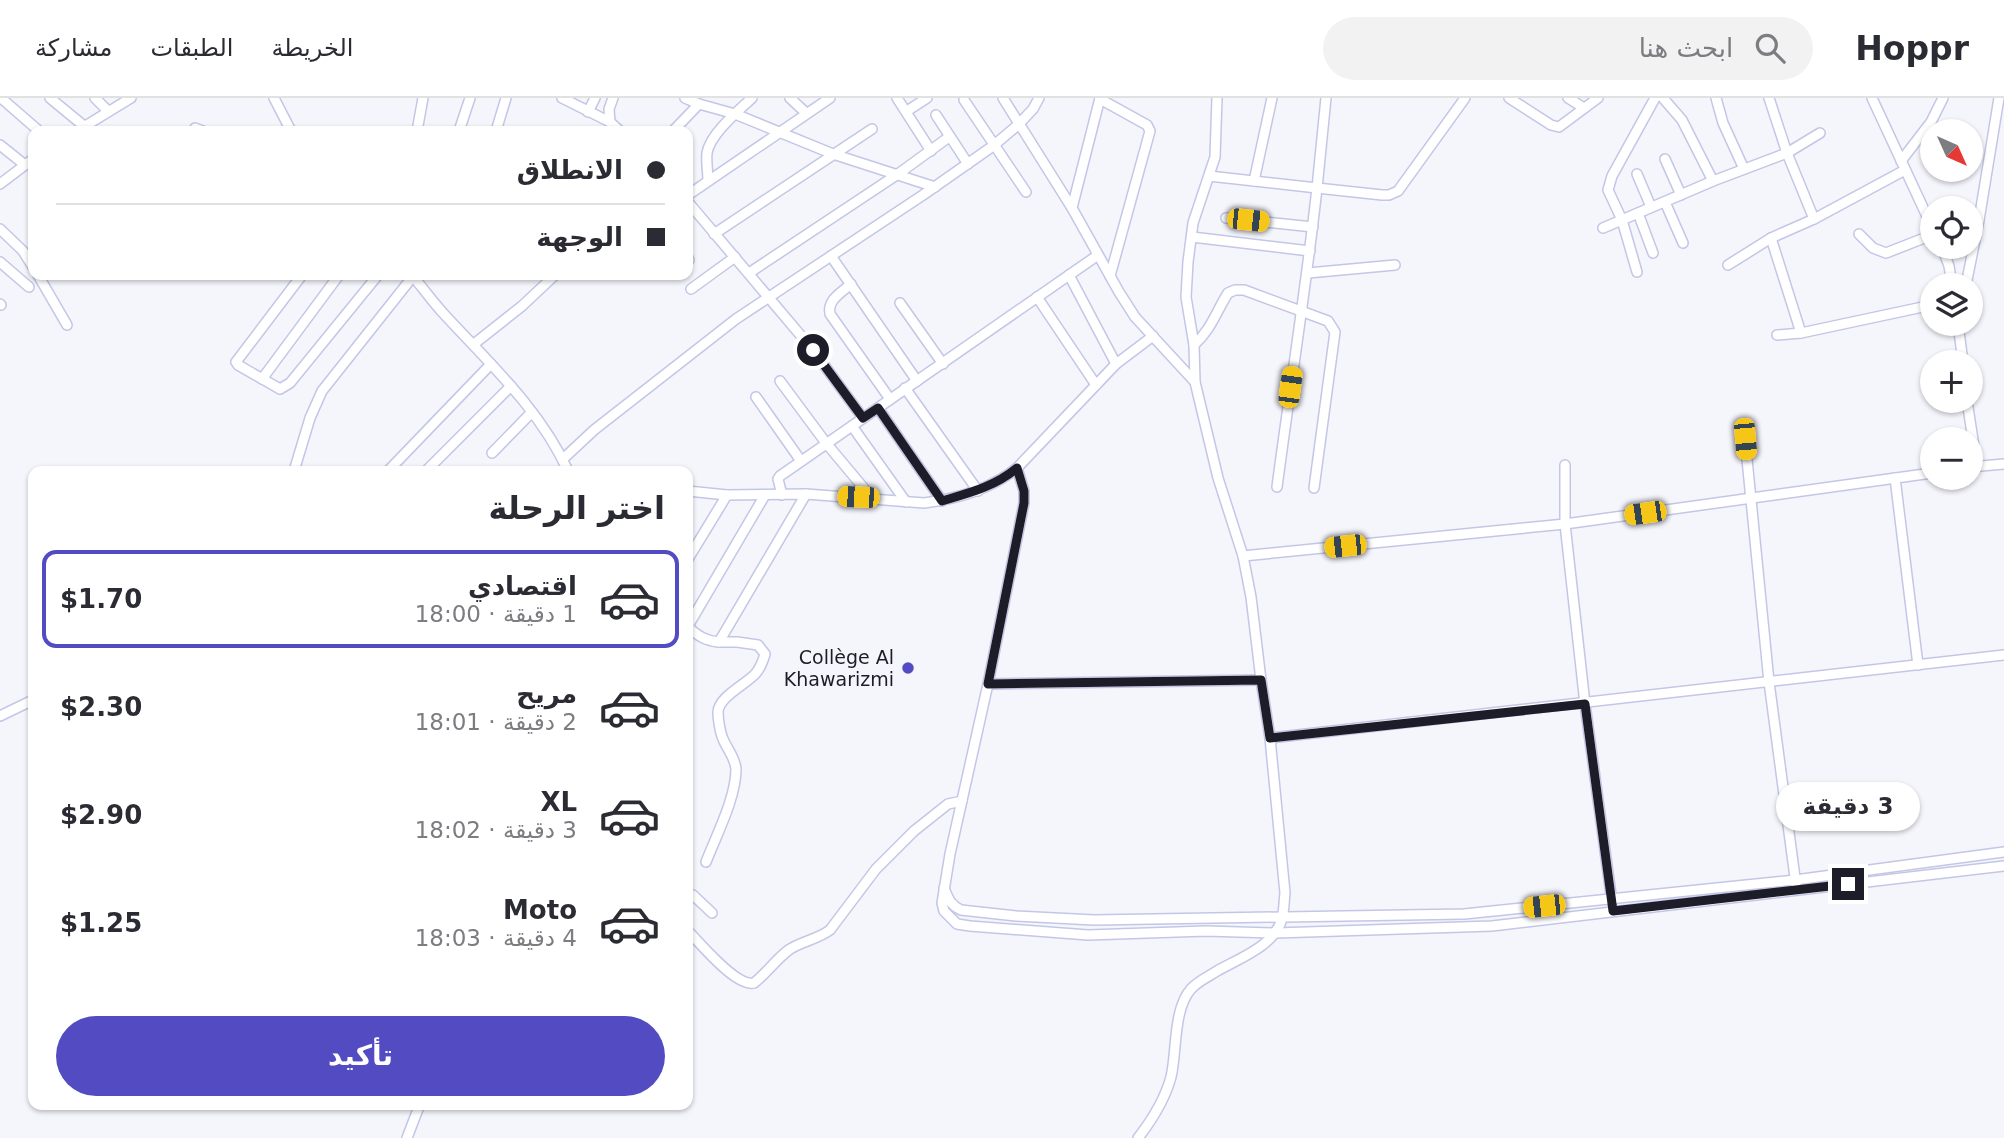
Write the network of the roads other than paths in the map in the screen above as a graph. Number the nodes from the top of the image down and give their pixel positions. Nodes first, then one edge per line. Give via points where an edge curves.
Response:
1 (1, 98) edge
2 (50, 98) edge
3 (95, 98) edge
4 (131, 98) edge
5 (274, 98) edge
6 (423, 98) edge
7 (470, 98) edge
8 (506, 98) edge
9 (562, 98) edge
10 (595, 98) edge
11 (613, 98) edge
12 (685, 98) edge
13 (790, 98) edge
14 (830, 98) edge
15 (897, 98) edge
16 (927, 98) edge
17 (1003, 98) edge
18 (1039, 98) edge
19 (1100, 98) edge
20 (1217, 98) edge
21 (1326, 98) edge
22 (1509, 98) edge
23 (1568, 98) edge
24 (1598, 98) edge
25 (1655, 98) edge
26 (1662, 98) edge
27 (1716, 98) edge
28 (1769, 98) edge
29 (1872, 98) edge
30 (1943, 98) edge
31 (1268, 99) edge
32 (746, 100) edge
33 (964, 100) dead end
34 (1461, 100) edge
35 (2001, 100) edge
36 (699, 104) junction
37 (1584, 108) junction
38 (108, 111) junction
39 (907, 111) junction
40 (588, 112) junction
41 (806, 113) junction
42 (735, 114) junction
43 (936, 115) dead end
44 (610, 122) junction
45 (1019, 124) junction
46 (33, 126) edge
47 (78, 126) edge
48 (86, 126) edge
49 (288, 126) edge
50 (418, 126) edge
51 (462, 126) edge
52 (498, 126) edge
53 (614, 126) edge
54 (678, 126) edge
55 (872, 129) dead end
56 (779, 132) junction
57 (1819, 133) dead end
58 (949, 137) junction
59 (0, 145) edge
60 (993, 146) junction
61 (931, 151) junction
62 (1787, 153) junction
63 (834, 154) junction
64 (1665, 159) dead end
65 (28, 161) edge
66 (28, 163) edge
67 (968, 164) junction
68 (1903, 165) junction
69 (1744, 169) junction
70 (898, 174) junction
71 (1637, 174) dead end
72 (1209, 176) junction
73 (708, 181) junction
74 (1254, 181) junction
75 (1713, 181) junction
76 (0, 184) edge
77 (934, 187) junction
78 (1317, 188) junction
79 (693, 192) edge
80 (1026, 192) dead end
81 (1681, 195) junction
82 (1981, 196) edge
83 (1920, 201) edge
84 (1665, 202) junction
85 (1651, 207) junction
86 (693, 208) edge
87 (1072, 208) junction
88 (1638, 213) junction
89 (1226, 218) dead end
90 (1814, 219) junction
91 (1622, 220) junction
92 (1313, 227) junction
93 (1603, 228) dead end
94 (0, 229) edge
95 (714, 234) junction
96 (1859, 234) dead end
97 (1192, 237) junction
98 (1771, 238) junction
99 (1920, 240) edge
100 (1683, 243) dead end
101 (1310, 251) junction
102 (1653, 253) dead end
103 (1098, 255) junction
104 (831, 256) junction
105 (735, 257) junction
106 (28, 259) edge
107 (0, 262) edge
108 (1395, 265) dead end
109 (1728, 265) dead end
110 (1637, 272) dead end
111 (748, 273) junction
112 (1308, 274) junction
113 (1069, 275) junction
114 (1110, 275) junction
115 (41, 280) edge
116 (298, 280) edge
117 (335, 280) edge
118 (374, 280) edge
119 (409, 280) edge
120 (417, 280) edge
121 (550, 280) edge
122 (850, 284) junction
123 (29, 287) dead end
124 (691, 289) dead end
125 (1037, 297) junction
126 (769, 298) junction
127 (901, 303) dead end
128 (1920, 308) edge
129 (1300, 312) junction
130 (67, 325) dead end
131 (1801, 333) junction
132 (1776, 335) dead end
133 (1153, 336) junction
134 (474, 344) junction
135 (1194, 345) junction
136 (491, 364) junction
137 (943, 364) junction
138 (1116, 364) junction
139 (262, 379) junction
140 (917, 380) junction
141 (780, 381) dead end
142 (1195, 382) junction
143 (1096, 385) junction
144 (511, 386) junction
145 (905, 388) junction
146 (755, 397) dead end
147 (890, 399) junction
148 (878, 408) junction
149 (532, 412) junction
150 (863, 418) junction
151 (852, 426) junction
152 (1745, 439) dead end
153 (826, 443) junction
154 (492, 453) dead end
155 (562, 459) junction
156 (801, 461) junction
157 (2004, 464) edge
158 (1565, 465) dead end
159 (296, 466) edge
160 (393, 466) edge
161 (431, 466) edge
162 (566, 466) edge
163 (1983, 466) edge
164 (1017, 468) junction
165 (1920, 475) edge
166 (1895, 478) junction
167 (1277, 487) dead end
168 (1314, 488) dead end
169 (978, 491) junction
170 (693, 492) edge
171 (806, 494) junction
172 (727, 495) junction
173 (765, 495) junction
174 (782, 495) junction
175 (872, 498) junction
176 (1751, 499) junction
177 (942, 501) junction
178 (906, 502) junction
179 (1565, 524) junction
180 (693, 551) edge
181 (1243, 556) junction
182 (693, 618) edge
183 (693, 632) edge
184 (719, 642) junction
185 (2004, 655) edge
186 (1918, 665) junction
187 (1261, 680) junction
188 (1769, 682) junction
189 (988, 684) junction
190 (28, 702) edge
191 (1585, 704) junction
192 (0, 716) edge
193 (1270, 738) junction
194 (962, 801) junction
195 (2004, 852) edge
196 (705, 862) dead end
197 (2004, 866) edge
198 (1795, 880) junction
199 (944, 887) junction
200 (1796, 890) junction
201 (693, 895) edge
202 (1612, 898) junction
203 (1613, 911) junction
204 (712, 913) dead end
205 (1282, 918) junction
206 (1276, 933) junction
207 (693, 936) edge
208 (418, 1110) edge
209 (407, 1138) edge
210 (1138, 1138) edge

1 - 46 street
2 - 47 street
3 - 38 street
4 - 38 street
5 - 49 street
6 - 50 street
7 - 51 street
8 - 52 street
9 - 40 street
10 - 40 street
11 - 44 street
12 - 36 street
13 - 41 street
14 - 41 street
15 - 39 street
16 - 39 street
17 - 45 street
18 - 45 street
19 - 87 street
19 - 114 street via 1150,131
20 - 72 street via 1215,157
21 - 78 street
22 - 37 street via 1559,127
23 - 37 street
24 - 37 street
25 - 91 street via 1609,181 1608,190
26 - 75 street via 1682,120
27 - 69 street
28 - 62 street
29 - 68 street
30 - 68 street
31 - 74 street
32 - 42 street
33 - 60 street
34 - 78 street via 1398,191 1382,195
35 - 82 street
36 - 42 street
36 - 54 street
38 - 48 street
39 - 61 street
40 - 44 street
41 - 56 street
42 - 56 street
42 - 73 street via 710,144
43 - 58 street
44 - 53 street
45 - 60 street
45 - 87 street
55 - 63 street
56 - 63 street
56 - 73 street
57 - 62 street
58 - 61 street
58 - 67 street
59 - 65 street
60 - 67 street
60 - 80 street
61 - 70 street
62 - 69 street
62 - 90 street
63 - 70 street
63 - 95 street
64 - 81 street
66 - 76 street
67 - 77 street
68 - 83 street
68 - 90 street
69 - 75 street
70 - 77 street
70 - 111 street
71 - 85 street
72 - 74 street
72 - 97 street
73 - 79 street
74 - 78 street
75 - 81 street
77 - 104 street
78 - 92 street
81 - 84 street
84 - 85 street
84 - 100 street
85 - 88 street
86 - 95 street
87 - 103 street
88 - 91 street
88 - 102 street
89 - 92 street
90 - 98 street
91 - 93 street
91 - 110 street
92 - 101 street
94 - 106 street
95 - 105 street
96 - 99 street via 1886,253
97 - 101 street
97 - 135 street via 1186,297
98 - 109 street
98 - 131 street
101 - 112 street
103 - 113 street
103 - 114 street
104 - 122 street
104 - 126 street
105 - 111 street
105 - 124 street
107 - 123 street
108 - 112 street
111 - 126 street
112 - 129 street
113 - 125 street
113 - 138 street
114 - 133 street via 1135,317
115 - 130 street
116 - 139 street via 237,358 238,365
117 - 139 street
118 - 139 street via 284,388
119 - 159 street via 322,391
120 - 134 street
121 - 134 street
122 - 140 street
122 - 147 street via 831,301 830,314
125 - 137 street
125 - 143 street
126 - 150 street
126 - 155 street via 692,352
127 - 137 street
128 - 131 street
129 - 135 street via 1235,290 1228,293 1208,330
129 - 167 street
129 - 168 street via 1328,321 1335,332
131 - 132 street
133 - 138 street
133 - 142 street
134 - 136 street
135 - 142 street
136 - 144 street
136 - 160 street
137 - 140 street
138 - 143 street
140 - 145 street
141 - 153 street
142 - 181 street
143 - 164 street
144 - 149 street
144 - 161 street
145 - 147 street
145 - 169 street
146 - 156 street
147 - 148 street
148 - 150 street
148 - 177 street
149 - 154 street
149 - 155 street
150 - 151 street
151 - 153 street
151 - 178 street
152 - 176 street
153 - 156 street
153 - 175 street
155 - 162 street
156 - 174 street via 780,475
157 - 163 street
158 - 179 street
164 - 169 street
164 - 189 street via 1024,503
165 - 166 street
166 - 176 street
166 - 186 street
169 - 177 street
170 - 172 street
171 - 174 street
171 - 175 street
171 - 184 street
172 - 173 street
172 - 180 street
173 - 174 street
173 - 182 street
175 - 178 street
176 - 179 street
176 - 188 street
177 - 178 street
179 - 181 street
179 - 191 street
181 - 187 street
183 - 184 street
184 - 196 street via 758,645 765,654 755,674 720,705 721,733 736,768 730,799
185 - 186 street
186 - 188 street
187 - 189 street
187 - 193 street
188 - 191 street
188 - 198 street
189 - 194 street
190 - 192 street
191 - 193 street
191 - 202 street
193 - 205 street via 1285,893
194 - 199 street
194 - 207 street via 948,804 914,831 876,869 830,930 788,951 754,983 749,985 733,975
195 - 198 street
197 - 200 street
198 - 200 street
198 - 202 street
199 - 205 street via 954,906 990,914 1105,920
199 - 206 street via 944,912 957,924 970,926 1088,934
200 - 203 street
201 - 204 street
202 - 203 street
202 - 205 street via 1464,914
203 - 206 street via 1492,926
205 - 206 street
206 - 210 street via 1199,981 1186,995 1168,1088
208 - 209 street

